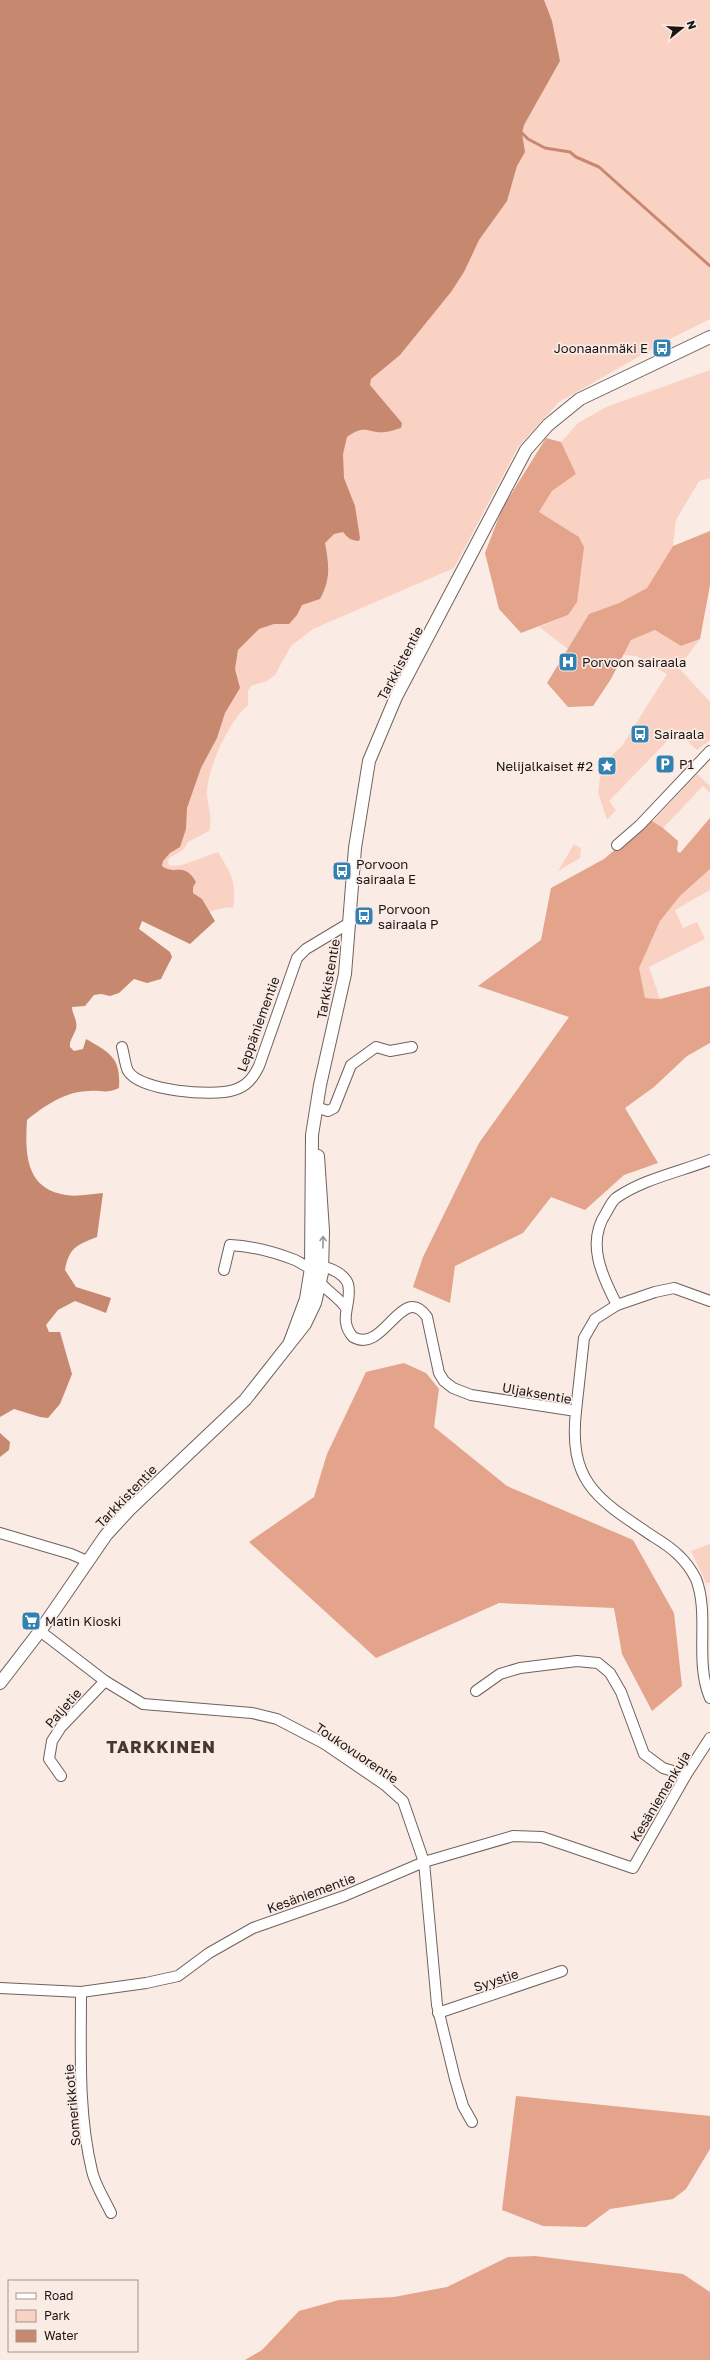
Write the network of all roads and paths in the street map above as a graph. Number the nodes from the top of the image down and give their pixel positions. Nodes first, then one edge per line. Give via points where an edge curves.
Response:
1 (710, 337) edge
2 (710, 751) edge
3 (617, 844) dead end
4 (351, 922) junction
5 (122, 1047) dead end
6 (412, 1047) dead end
7 (316, 1108) junction
8 (710, 1160) edge
9 (317, 1268) junction
10 (224, 1270) dead end
11 (320, 1284) junction
12 (710, 1301) edge
13 (616, 1305) junction
14 (346, 1308) junction
15 (290, 1342) junction
16 (576, 1411) junction
17 (0, 1533) edge
18 (87, 1561) junction
19 (40, 1631) junction
20 (105, 1680) junction
21 (0, 1683) edge
22 (476, 1691) dead end
23 (710, 1698) edge
24 (710, 1738) edge
25 (686, 1775) junction
26 (61, 1776) dead end
27 (424, 1862) junction
28 (633, 1868) joint
29 (562, 1971) dead end
30 (0, 1988) edge
31 (82, 1992) junction
32 (438, 2012) junction
33 (472, 2122) dead end
34 (111, 2213) dead end

1 - 4 street, Tarkkistentie via 580,399 548,425 526,450 396,697 369,761 355,848
2 - 3 street via 640,825
4 - 5 street, Leppäniementie via 306,949 297,958 251,1082 235,1090 217,1094 159,1087 138,1081 128,1071
4 - 7 street, Tarkkistentie via 345,974
6 - 7 street via 390,1051 376,1047 371,1050 350,1065 334,1108 328,1111
7 - 9 street, Tarkkistentie via 321,1196
8 - 13 street via 637,1186 615,1199 601,1220 595,1243 601,1270
9 - 10 street via 249,1246 230,1245
9 - 11 street, Tarkkistentie
9 - 14 street, Uljaksentie via 346,1278 349,1297
9 - 15 street, Tarkkistentie
11 - 14 street via 339,1298
11 - 15 street, Tarkkistentie via 305,1324
12 - 13 street via 674,1288
13 - 16 street via 595,1319 584,1338
14 - 16 street, Uljaksentie via 350,1334 362,1340 378,1335 409,1307 415,1306 422,1310 429,1324 439,1373 444,1381 461,1393
15 - 18 street, Tarkkistentie via 245,1400 129,1510
16 - 23 street, Uljaksentie via 576,1455 592,1491 607,1505 685,1560 696,1579 703,1608 704,1673
17 - 18 street
18 - 19 street, Tarkkistentie
19 - 20 street, Toukovuorentie
19 - 21 street, Tarkkistentie
20 - 26 street, Paljetie via 61,1727 52,1741 49,1759
20 - 27 street, Toukovuorentie via 143,1704 252,1713 289,1724 321,1742 385,1785 403,1801
22 - 25 street via 500,1674 520,1668 577,1661 598,1663 610,1674 621,1692 644,1754 663,1768
24 - 25 street, Kesäniemenkuja
25 - 28 street, Kesäniemenkuja
27 - 28 street, Kesäniementie via 512,1836 542,1837
27 - 31 street, Kesäniementie via 344,1896 253,1928 210,1953 178,1976
27 - 32 street, Toukovuorentie
29 - 32 street, Syystie
30 - 31 street, Kesäniementie
31 - 34 street, Somerikkotie via 81,2071 87,2139 92,2172
32 - 33 street, Toukovuorentie via 463,2106

